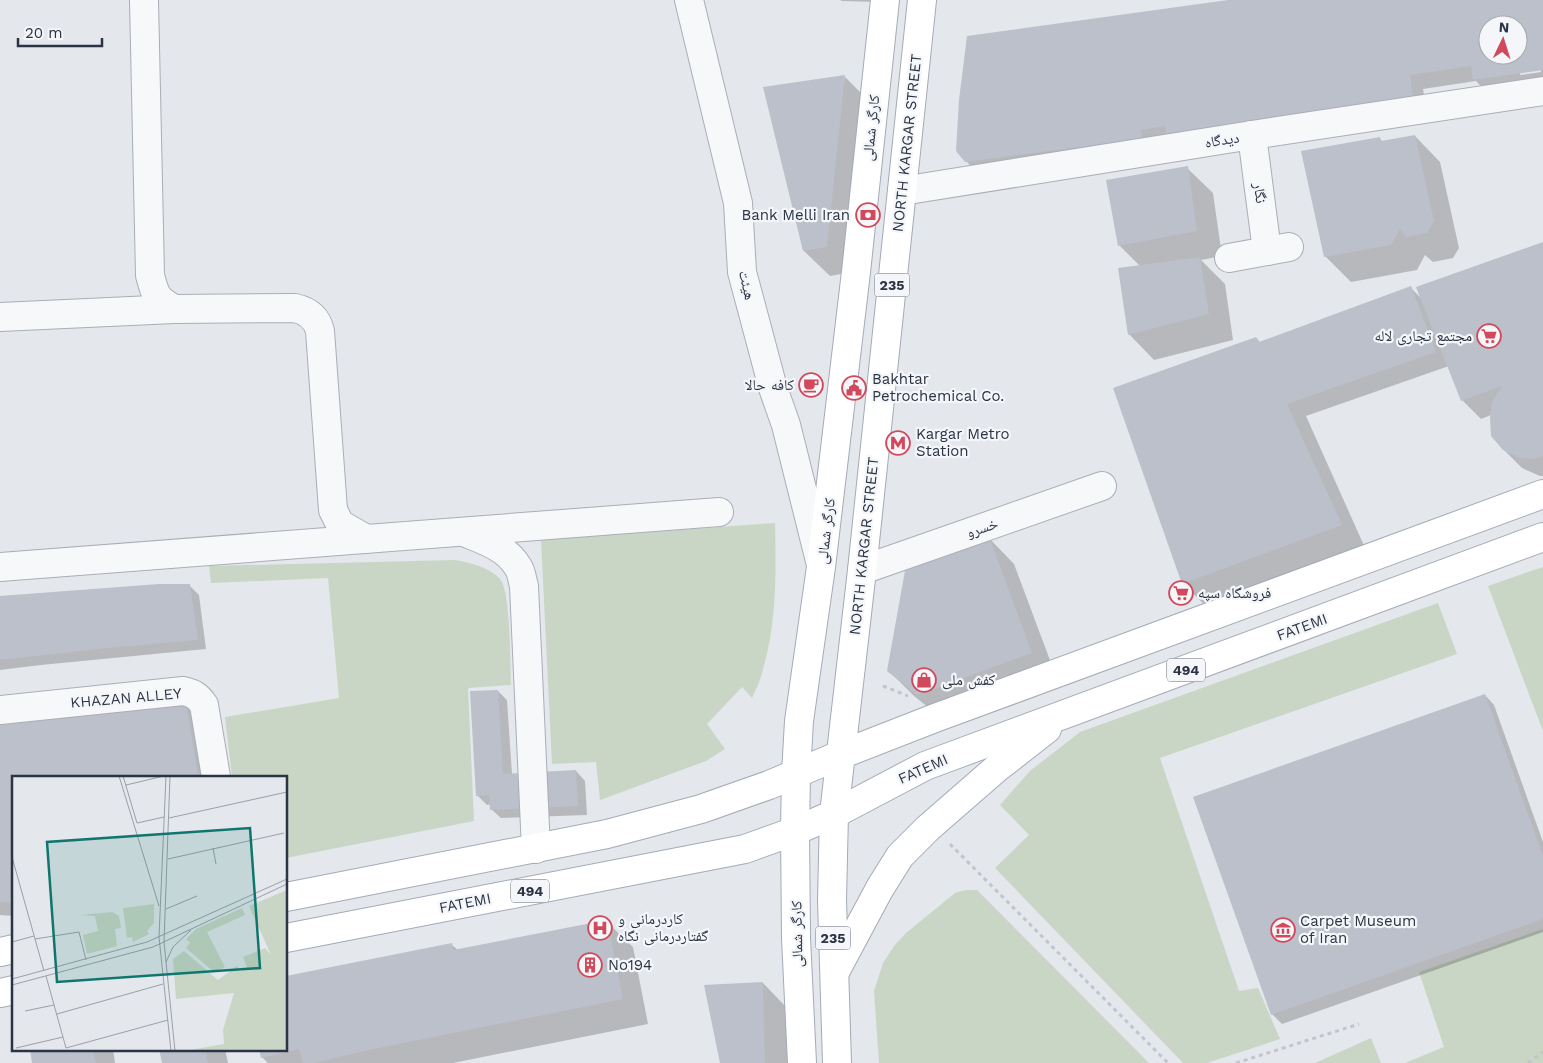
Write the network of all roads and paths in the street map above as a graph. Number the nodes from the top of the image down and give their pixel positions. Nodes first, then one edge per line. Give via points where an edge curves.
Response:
1 (144, 0) edge
2 (690, 0) edge
3 (884, 0) edge
4 (922, 0) edge
5 (1543, 91) edge
6 (1252, 135) junction
7 (902, 191) junction
8 (1230, 258) dead end
9 (856, 272) junction
10 (893, 276) junction
11 (174, 309) junction
12 (0, 317) edge
13 (1102, 486) dead end
14 (1543, 494) edge
15 (718, 512) dead end
16 (462, 532) junction
17 (1543, 537) edge
18 (366, 539) junction
19 (0, 567) edge
20 (821, 567) junction
21 (862, 570) junction
22 (883, 686) dead end
23 (908, 696) dead end
24 (0, 710) edge
25 (1066, 714) junction
26 (840, 755) junction
27 (796, 774) junction
28 (216, 776) edge
29 (834, 814) junction
30 (795, 831) junction
31 (948, 842) dead end
32 (536, 849) junction
33 (288, 898) edge
34 (288, 938) edge
35 (834, 973) junction
36 (1359, 1024) dead end
37 (1543, 1052) edge
38 (802, 1063) edge
39 (837, 1063) edge
40 (1168, 1063) edge
41 (1236, 1063) edge
42 (1528, 1063) edge

1 - 11 street via 150,276 154,292
2 - 20 street, هیئت via 738,203 742,272 786,425
3 - 9 main road, کارگر شمالی
4 - 7 main road, NORTH KARGAR STREET / 235
5 - 6 street, دیدگاه
6 - 7 street, دیدگاه
6 - 8 street, نگار via 1278,249
7 - 10 main road, NORTH KARGAR STREET / 235
9 - 10 main road
9 - 20 main road, کارگر شمالی
10 - 21 main road, NORTH KARGAR STREET / 235
11 - 12 street
11 - 18 street via 295,308 312,316 320,331 333,510 340,524
13 - 21 street, خسرو
14 - 26 main road
15 - 16 street
16 - 18 street
16 - 32 street via 500,549 519,568 524,586
17 - 25 main road, FATEMI / 494
18 - 19 street
20 - 27 main road, کارگر شمالی via 799,721
21 - 26 main road, NORTH KARGAR STREET / 235
22 - 23 path
24 - 28 street, KHAZAN ALLEY via 183,691 193,693 204,705
25 - 29 main road, FATEMI / 494 via 925,766
25 - 35 main road via 997,768 900,856
26 - 27 main road
26 - 29 main road, NORTH KARGAR STREET / 235
27 - 30 main road, کارگر شمالی
27 - 32 main road via 701,809
29 - 30 main road, FATEMI / 494
29 - 35 main road, NORTH KARGAR STREET / 235
30 - 34 main road, FATEMI / 494 via 745,849
30 - 38 main road, کارگر شمالی
31 - 40 path
32 - 33 main road
35 - 39 main road, NORTH KARGAR STREET / 235
36 - 41 path
37 - 42 path

